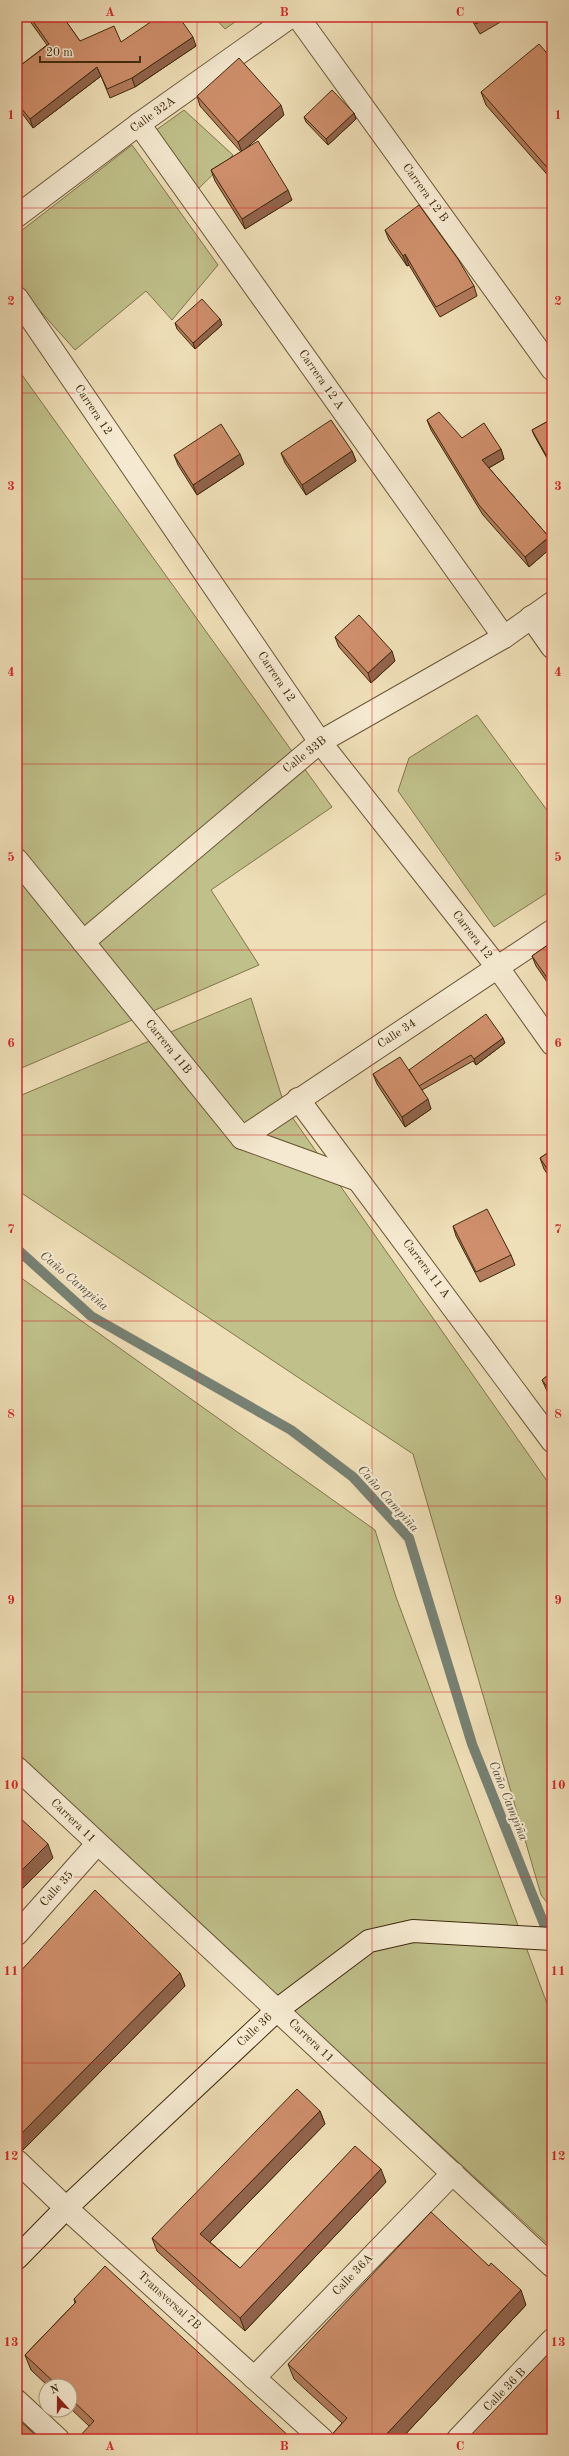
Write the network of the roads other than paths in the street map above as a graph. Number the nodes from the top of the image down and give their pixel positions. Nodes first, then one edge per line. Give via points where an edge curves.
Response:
1 (290, 17) edge
2 (298, 17) edge
3 (139, 124) junction
4 (17, 216) edge
5 (17, 298) edge
6 (552, 369) edge
7 (552, 603) edge
8 (532, 617) junction
9 (504, 637) junction
10 (552, 647) edge
11 (320, 742) junction
12 (17, 860) edge
13 (552, 931) edge
14 (82, 942) junction
15 (498, 968) junction
16 (552, 1044) edge
17 (298, 1099) junction
18 (242, 1138) junction
19 (358, 1180) junction
20 (552, 1441) edge
21 (17, 1768) edge
22 (97, 1844) junction
23 (17, 1934) edge
24 (552, 1939) edge
25 (277, 2010) junction
26 (17, 2161) edge
27 (453, 2172) junction
28 (66, 2208) junction
29 (17, 2258) edge
30 (552, 2266) edge
31 (552, 2340) edge
32 (254, 2378) junction
33 (17, 2401) edge
34 (58, 2439) edge
35 (322, 2439) edge
36 (458, 2439) edge

1 - 3 street, Calle 32A
2 - 6 street, Carrera 12 B
3 - 4 street, Calle 32A
3 - 9 street, Carrera 12 A
5 - 11 street, Carrera 12
7 - 8 street, Calle 33B
8 - 9 street, Calle 33B
8 - 10 street
9 - 11 street, Calle 33B
11 - 14 street, Calle 33B
11 - 15 street, Carrera 12
12 - 14 street, Carrera 11B
13 - 15 street, Calle 34
14 - 18 street, Carrera 11B
15 - 16 street, Carrera 12
15 - 17 street, Calle 34
17 - 18 street, Calle 34
17 - 19 street, Carrera 11 A
18 - 19 street
19 - 20 street, Carrera 11 A
21 - 22 street, Carrera 11
22 - 23 street, Calle 35
22 - 25 street, Carrera 11
24 - 25 street, Calle 36 via 413,1931 368,1941
25 - 27 street, Carrera 11
25 - 28 street, Calle 36
26 - 28 street, Transversal 7B
27 - 30 street, Carrera 11
27 - 32 street, Calle 36A
28 - 29 street, Calle 36
28 - 32 street, Transversal 7B
31 - 36 street, Calle 36 B
32 - 35 street, Transversal 7B
33 - 34 street

